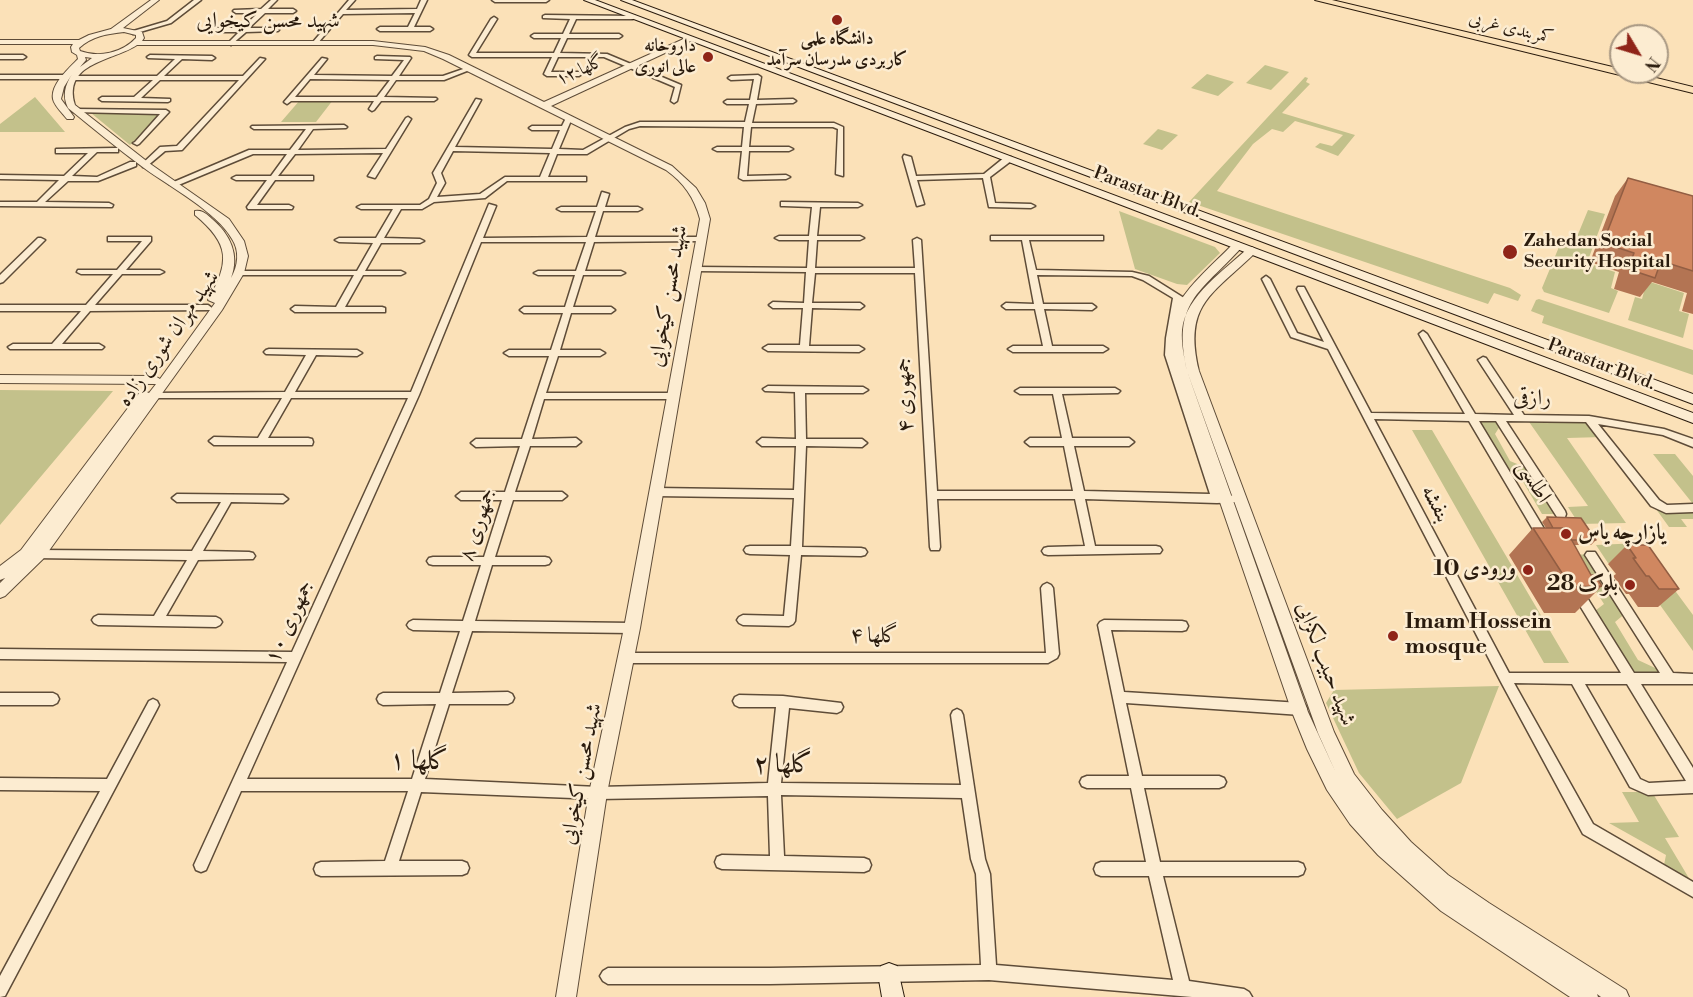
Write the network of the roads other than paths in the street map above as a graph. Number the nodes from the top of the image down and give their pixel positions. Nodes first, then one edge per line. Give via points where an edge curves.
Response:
1 (155, 0) edge
2 (162, 0) edge
3 (198, 0) edge
4 (274, 0) edge
5 (352, 0) edge
6 (424, 0) edge
7 (495, 0) edge
8 (546, 0) edge
9 (588, 0) edge
10 (624, 0) edge
11 (1320, 0) edge
12 (1367, 0) edge
13 (236, 11) dead end
14 (263, 11) junction
15 (293, 11) dead end
16 (418, 11) junction
17 (342, 12) junction
18 (544, 17) dead end
19 (574, 17) junction
20 (633, 17) junction
21 (494, 19) dead end
22 (380, 28) dead end
23 (410, 28) junction
24 (430, 29) dead end
25 (217, 30) dead end
26 (245, 30) junction
27 (276, 30) dead end
28 (112, 31) junction
29 (1497, 31) dead end
30 (534, 36) dead end
31 (565, 36) junction
32 (619, 36) dead end
33 (135, 37) junction
34 (691, 39) junction
35 (0, 42) edge
36 (79, 42) junction
37 (231, 43) junction
38 (315, 43) junction
39 (737, 43) junction
40 (389, 44) junction
41 (722, 50) junction
42 (81, 54) junction
43 (104, 55) junction
44 (556, 55) junction
45 (0, 57) edge
46 (23, 57) dead end
47 (150, 57) dead end
48 (180, 58) junction
49 (212, 58) dead end
50 (262, 59) dead end
51 (324, 59) dead end
52 (631, 66) junction
53 (469, 69) junction
54 (579, 74) dead end
55 (0, 77) edge
56 (69, 77) junction
57 (309, 77) junction
58 (159, 78) junction
59 (244, 78) junction
60 (394, 78) junction
61 (731, 78) dead end
62 (1693, 90) edge
63 (102, 99) dead end
64 (136, 99) junction
65 (379, 99) junction
66 (434, 99) dead end
67 (168, 100) dead end
68 (478, 100) dead end
69 (674, 101) dead end
70 (793, 101) dead end
71 (727, 102) dead end
72 (753, 102) junction
73 (543, 106) junction
74 (372, 109) dead end
75 (75, 111) junction
76 (408, 119) dead end
77 (566, 123) junction
78 (748, 125) junction
79 (254, 127) dead end
80 (311, 127) junction
81 (344, 127) dead end
82 (532, 128) dead end
83 (609, 138) junction
84 (137, 143) dead end
85 (451, 149) junction
86 (717, 149) dead end
87 (745, 149) junction
88 (789, 149) dead end
89 (115, 150) junction
90 (59, 151) dead end
91 (94, 151) junction
92 (293, 152) junction
93 (388, 152) junction
94 (554, 152) junction
95 (907, 157) dead end
96 (1008, 159) junction
97 (133, 164) junction
98 (146, 165) junction
99 (840, 174) dead end
100 (986, 176) junction
101 (0, 177) edge
102 (372, 177) dead end
103 (786, 177) dead end
104 (65, 178) junction
105 (237, 178) dead end
106 (273, 178) junction
107 (309, 178) dead end
108 (913, 178) junction
109 (543, 179) junction
110 (583, 179) dead end
111 (173, 184) junction
112 (605, 194) dead end
113 (432, 200) junction
114 (0, 204) edge
115 (784, 204) dead end
116 (920, 204) dead end
117 (38, 205) junction
118 (109, 205) dead end
119 (816, 205) junction
120 (858, 205) dead end
121 (492, 206) dead end
122 (1031, 206) dead end
123 (289, 207) dead end
124 (361, 207) dead end
125 (398, 207) junction
126 (561, 209) dead end
127 (600, 209) junction
128 (638, 209) dead end
129 (779, 238) dead end
130 (860, 238) dead end
131 (994, 238) dead end
132 (1025, 238) junction
133 (1100, 238) dead end
134 (111, 239) dead end
135 (701, 239) junction
136 (814, 239) junction
137 (41, 240) dead end
138 (339, 240) dead end
139 (378, 240) junction
140 (477, 240) junction
141 (590, 240) junction
142 (917, 240) dead end
143 (420, 241) dead end
144 (1245, 248) junction
145 (696, 269) junction
146 (812, 270) junction
147 (919, 271) junction
148 (81, 272) dead end
149 (119, 272) junction
150 (160, 272) dead end
151 (1032, 272) junction
152 (238, 273) junction
153 (359, 273) junction
154 (400, 273) dead end
155 (538, 273) dead end
156 (580, 273) junction
157 (621, 273) dead end
158 (1266, 279) dead end
159 (0, 280) edge
160 (1301, 289) dead end
161 (1187, 302) junction
162 (773, 305) dead end
163 (808, 306) junction
164 (860, 306) dead end
165 (1006, 306) dead end
166 (1039, 306) junction
167 (1092, 307) dead end
168 (0, 308) edge
169 (88, 308) junction
170 (213, 308) junction
171 (294, 309) dead end
172 (339, 309) junction
173 (382, 310) dead end
174 (525, 310) dead end
175 (568, 310) junction
176 (611, 310) dead end
177 (1423, 334) dead end
178 (13, 347) dead end
179 (54, 347) junction
180 (99, 347) dead end
181 (1331, 347) junction
182 (768, 348) dead end
183 (804, 349) junction
184 (859, 349) dead end
185 (1013, 349) dead end
186 (1048, 349) junction
187 (1103, 349) dead end
188 (1560, 349) junction
189 (269, 352) dead end
190 (314, 352) junction
191 (600, 352) dead end
192 (357, 353) dead end
193 (509, 353) dead end
194 (555, 353) junction
195 (1483, 360) dead end
196 (1554, 365) junction
197 (0, 379) edge
198 (155, 380) junction
199 (768, 389) dead end
200 (863, 390) dead end
201 (800, 391) junction
202 (1020, 391) dead end
203 (1058, 391) junction
204 (1115, 391) dead end
205 (156, 394) junction
206 (288, 395) junction
207 (414, 395) junction
208 (541, 396) junction
209 (673, 396) junction
210 (1693, 399) edge
211 (1367, 416) junction
212 (1472, 418) junction
213 (1499, 418) junction
214 (1693, 418) edge
215 (1522, 419) junction
216 (1589, 419) junction
217 (802, 440) junction
218 (214, 441) dead end
219 (261, 442) junction
220 (308, 442) dead end
221 (526, 442) junction
222 (576, 442) dead end
223 (762, 442) dead end
224 (1030, 442) dead end
225 (1068, 442) junction
226 (1129, 442) dead end
227 (476, 443) dead end
228 (862, 443) dead end
229 (1693, 443) edge
230 (656, 492) junction
231 (798, 494) junction
232 (932, 495) junction
233 (1079, 495) junction
234 (461, 496) dead end
235 (509, 496) junction
236 (562, 496) dead end
237 (177, 498) dead end
238 (228, 499) junction
239 (1228, 499) junction
240 (283, 500) dead end
241 (1693, 508) edge
242 (1561, 514) dead end
243 (935, 547) dead end
244 (750, 550) dead end
245 (797, 550) junction
246 (1156, 550) dead end
247 (1048, 551) dead end
248 (1091, 551) junction
249 (861, 552) dead end
250 (26, 554) junction
251 (1554, 554) edge
252 (38, 555) junction
253 (1591, 555) dead end
254 (195, 556) junction
255 (249, 556) dead end
256 (433, 561) dead end
257 (488, 561) junction
258 (545, 561) dead end
259 (0, 574) edge
260 (1573, 584) edge
261 (1047, 588) dead end
262 (0, 592) edge
263 (98, 620) dead end
264 (743, 620) dead end
265 (157, 621) junction
266 (216, 622) dead end
267 (413, 625) dead end
268 (468, 626) junction
269 (1182, 626) dead end
270 (632, 628) junction
271 (0, 654) edge
272 (296, 657) junction
273 (626, 658) junction
274 (1505, 678) junction
275 (1575, 678) junction
276 (1629, 679) junction
277 (1670, 679) junction
278 (1693, 679) edge
279 (1300, 684) junction
280 (1119, 697) junction
281 (0, 699) edge
282 (53, 699) dead end
283 (383, 699) dead end
284 (444, 699) junction
285 (508, 699) dead end
286 (739, 701) dead end
287 (783, 702) junction
288 (153, 705) dead end
289 (837, 707) dead end
290 (1301, 709) junction
291 (957, 715) dead end
292 (1693, 780) edge
293 (1136, 781) junction
294 (1087, 782) dead end
295 (1219, 782) dead end
296 (0, 784) edge
297 (108, 785) junction
298 (238, 785) junction
299 (417, 785) junction
300 (1693, 787) edge
301 (774, 789) junction
302 (969, 792) junction
303 (598, 793) junction
304 (722, 862) dead end
305 (777, 863) junction
306 (201, 865) dead end
307 (864, 865) dead end
308 (1154, 867) junction
309 (390, 868) junction
310 (462, 868) dead end
311 (321, 869) dead end
312 (1101, 869) dead end
313 (1298, 869) dead end
314 (1693, 890) edge
315 (989, 972) junction
316 (889, 974) junction
317 (608, 976) dead end
318 (1183, 988) junction
319 (0, 991) edge
320 (566, 997) edge
321 (892, 997) edge
322 (1244, 997) edge
323 (1588, 997) edge
324 (1619, 997) edge

1 - 28 street
2 - 33 street via 136,22
3 - 33 street via 169,22
4 - 14 street
5 - 17 street
6 - 16 street
7 - 8 street
9 - 20 main road, Parastar Blvd.
10 - 39 main road, Parastar Blvd.
11 - 62 highway, کمربندی غربی
12 - 29 highway, کمربندی غربی
13 - 14 street
14 - 15 street
14 - 26 street
16 - 17 street
16 - 23 street
17 - 38 street
18 - 19 street
19 - 20 street
19 - 31 street
20 - 34 main road, Parastar Blvd.
21 - 44 street via 472,55
22 - 23 street
23 - 24 street
25 - 26 street
26 - 27 street
26 - 37 street
28 - 33 street, شهید محسن کیخوایی
28 - 36 street
30 - 31 street
31 - 32 street
31 - 44 street
33 - 37 street, شهید محسن کیخوایی
33 - 43 street via 117,52
34 - 41 main road, Parastar Blvd.
34 - 52 street, گلها ۱۲
35 - 36 street
36 - 42 street via 75,47
37 - 38 street, شهید محسن کیخوایی
38 - 40 street, شهید محسن کیخوایی
39 - 41 main road
39 - 188 main road, Parastar Blvd.
40 - 53 street, شهید محسن کیخوایی via 425,49
40 - 60 street via 377,58 408,58
41 - 96 main road, Parastar Blvd.
42 - 43 street
42 - 56 street, شهید مهران شوری زاده via 82,60
43 - 56 street
44 - 52 street via 604,55
44 - 54 street via 547,74
45 - 46 street
47 - 48 street
48 - 49 street
48 - 58 street
50 - 59 street
51 - 57 street
52 - 69 street via 680,86
52 - 73 street, گلها ۱۲
53 - 60 street via 444,78
53 - 73 street, شهید محسن کیخوایی
55 - 56 street
56 - 58 street
56 - 75 street, شهید مهران شوری زاده via 67,97
56 - 89 street, شهید مهران شوری زاده via 58,88 57,99 62,108
57 - 60 street
57 - 65 street via 288,101
58 - 59 street
58 - 64 street
59 - 98 street via 179,148 163,149
60 - 65 street
61 - 72 street via 758,77
63 - 64 street
64 - 67 street
65 - 66 street
65 - 74 street
68 - 85 street
70 - 72 street
71 - 72 street
72 - 78 street
73 - 77 street, شهید محسن کیخوایی
75 - 84 street via 166,112
75 - 98 street, شهید مهران شوری زاده
76 - 93 street
77 - 82 street
77 - 83 street, شهید محسن کیخوایی
77 - 94 street
78 - 83 street via 640,124
78 - 87 street
78 - 99 street via 838,126
79 - 80 street
80 - 81 street
80 - 92 street
83 - 94 street via 584,152
83 - 135 street, شهید محسن کیخوایی via 687,180 700,201 705,219
85 - 94 street
85 - 113 street via 437,173 441,183
86 - 87 street
87 - 88 street
87 - 103 street via 743,178
89 - 91 street
89 - 97 street, شهید مهران شوری زاده
90 - 91 street
91 - 104 street
92 - 93 street
92 - 106 street
92 - 111 street via 252,152
93 - 102 street
94 - 109 street
95 - 108 street
96 - 100 street
96 - 144 main road, Parastar Blvd.
97 - 104 street via 98,178
97 - 170 street, شهید مهران شوری زاده via 207,219 229,245 232,258
98 - 111 street, شهید مهران شوری زاده
100 - 108 street
100 - 122 street via 992,205
101 - 104 street
104 - 117 street
105 - 106 street
106 - 107 street
106 - 123 street via 251,207
108 - 116 street
109 - 110 street
109 - 113 street via 505,178 482,196
111 - 152 street, شهید مهران شوری زاده via 225,221 243,256
112 - 127 street, جمهوری ۸
113 - 125 street via 422,207
114 - 117 street
115 - 119 street
117 - 118 street
119 - 120 street
119 - 136 street
121 - 140 street, جمهوری ۱۰
124 - 125 street
125 - 139 street
126 - 127 street
127 - 128 street
127 - 141 street, جمهوری ۸
129 - 136 street
130 - 136 street
131 - 132 street
132 - 133 street
132 - 151 street
134 - 149 street via 148,239
135 - 141 street
135 - 145 street, شهید محسن کیخوایی
136 - 146 street
137 - 159 street
138 - 139 street
139 - 143 street
139 - 153 street
140 - 141 street
140 - 207 street, جمهوری ۱۰
141 - 156 street, جمهوری ۸
142 - 147 street, جمهوری ۴
144 - 161 street, شهید حبیب لکزایی
144 - 196 main road, Parastar Blvd.
145 - 146 street
145 - 209 street, شهید محسن کیخوایی
146 - 147 street
146 - 163 street
147 - 232 street, جمهوری ۴
148 - 149 street
149 - 150 street
149 - 169 street
151 - 161 street via 1132,274
151 - 166 street
152 - 153 street
152 - 170 street, شهید مهران شوری زاده
153 - 154 street
153 - 172 street
155 - 156 street
156 - 157 street
156 - 175 street, جمهوری ۸
158 - 181 street via 1294,335
160 - 181 street, بنفشه
161 - 239 street, شهید حبیب لکزایی via 1191,314 1189,353
161 - 239 street via 1170,338 1170,355
162 - 163 street
163 - 164 street
163 - 183 street
165 - 166 street
166 - 167 street
166 - 186 street
168 - 169 street
169 - 170 street
169 - 179 street
170 - 198 street, شهید مهران شوری زاده
170 - 205 street, شهید مهران شوری زاده
171 - 172 street
172 - 173 street
174 - 175 street
175 - 176 street
175 - 194 street, جمهوری ۸
177 - 212 street, اطلسی
178 - 179 street
179 - 180 street
181 - 211 street, بنفشه
182 - 183 street
183 - 184 street
185 - 186 street
186 - 187 street
188 - 196 main road
188 - 210 main road, Parastar Blvd.
189 - 190 street
190 - 192 street
190 - 206 street
191 - 194 street
193 - 194 street
194 - 208 street, جمهوری ۸
195 - 215 street
196 - 214 main road, Parastar Blvd.
197 - 198 street
198 - 250 street, شهید مهران شوری زاده
199 - 201 street
200 - 201 street
201 - 217 street
202 - 203 street
203 - 204 street
203 - 225 street
205 - 206 street
205 - 252 street, شهید مهران شوری زاده
206 - 207 street
206 - 219 street
207 - 272 street, جمهوری ۱۰
208 - 209 street
208 - 221 street, جمهوری ۸
209 - 230 street, شهید محسن کیخوایی
211 - 212 street, رازقی
211 - 274 street, بنفشه
212 - 213 street, رازقی
212 - 251 street, اطلسی
213 - 215 street, رازقی
213 - 242 street
215 - 216 street, رازقی
216 - 229 street, رازقی via 1664,432
216 - 241 street via 1655,504
217 - 223 street
217 - 228 street
217 - 231 street
218 - 219 street
219 - 220 street
221 - 222 street
221 - 227 street
221 - 235 street, جمهوری ۸
224 - 225 street
225 - 226 street
225 - 233 street
230 - 231 street
230 - 270 street, شهید محسن کیخوایی
231 - 245 street
232 - 233 street
232 - 243 street, جمهوری ۴
233 - 239 street
233 - 248 street
234 - 235 street
235 - 236 street
235 - 257 street, جمهوری ۸
237 - 238 street
238 - 240 street
238 - 254 street
239 - 279 street, شهید حبیب لکزایی
244 - 245 street
245 - 249 street
245 - 264 street via 789,621
246 - 248 street
247 - 248 street
250 - 252 street
250 - 259 street, شهید مهران شوری زاده
252 - 254 street
252 - 262 street, شهید مهران شوری زاده
253 - 277 street
254 - 255 street
254 - 265 street
256 - 257 street
257 - 258 street
257 - 268 street, جمهوری ۸
260 - 276 street
261 - 273 street, گلها ۴ via 1053,654 1047,658
263 - 265 street
265 - 266 street
267 - 268 street
268 - 270 street
268 - 284 street, جمهوری ۸
269 - 280 street via 1104,625
270 - 273 street, شهید محسن کیخوایی
271 - 272 street
272 - 298 street, جمهوری ۱۰
273 - 303 street, شهید محسن کیخوایی
274 - 275 street
274 - 314 street, بنفشه via 1588,829
275 - 276 street
275 - 300 street via 1635,783 1648,789
276 - 277 street
276 - 292 street
277 - 278 street
279 - 290 street, شهید حبیب لکزایی
279 - 324 street, شهید حبیب لکزایی via 1348,780 1405,848 1482,910
280 - 290 street
280 - 293 street
281 - 282 street
283 - 284 street
284 - 285 street
284 - 299 street, جمهوری ۸
286 - 287 street
287 - 289 street
287 - 301 street
288 - 297 street
290 - 323 street, شهید حبیب لکزایی via 1333,783 1394,858 1432,893 1476,925
291 - 302 street
293 - 294 street
293 - 295 street
293 - 308 street
296 - 297 street
297 - 319 street
298 - 299 street, گلها ۱
298 - 306 street, جمهوری ۱۰
299 - 303 street, گلها ۱
299 - 309 street, جمهوری ۸
301 - 302 street, گلها ۲
301 - 303 street, گلها ۲
301 - 305 street
302 - 315 street via 983,874
303 - 320 street, شهید محسن کیخوایی
304 - 305 street
305 - 307 street
308 - 312 street
308 - 313 street
308 - 318 street
309 - 310 street
309 - 311 street
315 - 316 street
315 - 318 street
316 - 317 street
316 - 321 main road
318 - 322 street

